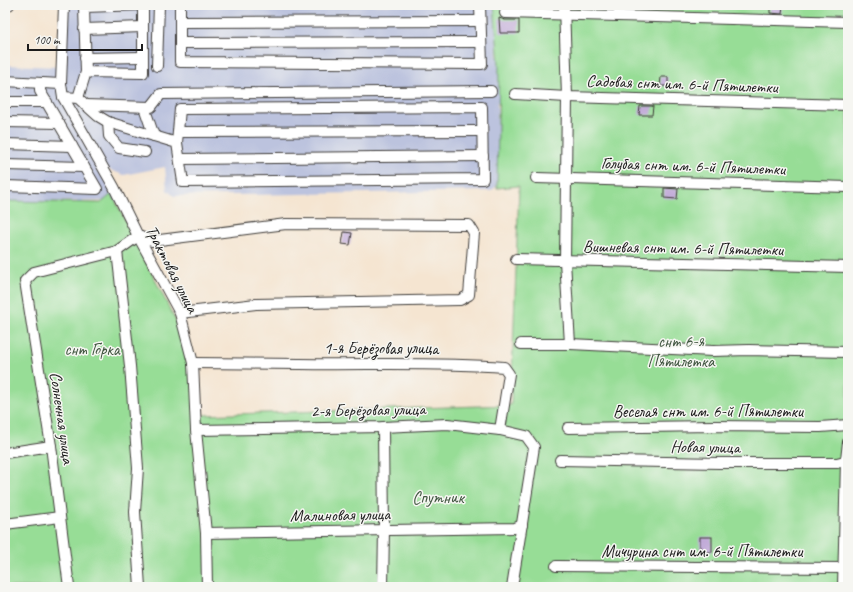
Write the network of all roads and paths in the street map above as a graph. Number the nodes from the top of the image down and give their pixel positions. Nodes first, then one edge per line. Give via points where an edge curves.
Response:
1 (8, 5) edge
2 (64, 5) edge
3 (159, 5) edge
4 (180, 5) edge
5 (480, 5) edge
6 (5, 6) edge
7 (564, 10) edge
8 (505, 13) dead end
9 (480, 21) junction
10 (180, 22) junction
11 (848, 22) edge
12 (143, 27) junction
13 (84, 29) junction
14 (481, 42) junction
15 (180, 43) junction
16 (143, 57) junction
17 (85, 58) junction
18 (157, 66) dead end
19 (86, 72) junction
20 (5, 81) edge
21 (40, 83) junction
22 (61, 84) junction
23 (491, 91) dead end
24 (515, 94) dead end
25 (63, 97) junction
26 (567, 97) junction
27 (81, 101) junction
28 (5, 102) edge
29 (47, 102) junction
30 (848, 105) edge
31 (144, 107) junction
32 (5, 122) edge
33 (108, 122) junction
34 (58, 123) junction
35 (482, 131) junction
36 (178, 132) junction
37 (154, 136) junction
38 (177, 143) junction
39 (5, 144) edge
40 (72, 146) junction
41 (145, 152) dead end
42 (483, 156) junction
43 (180, 159) junction
44 (5, 165) edge
45 (84, 167) junction
46 (536, 178) dead end
47 (566, 178) junction
48 (5, 186) edge
49 (848, 187) edge
50 (138, 236) junction
51 (117, 251) junction
52 (516, 259) dead end
53 (565, 261) junction
54 (848, 267) edge
55 (180, 314) junction
56 (521, 344) dead end
57 (570, 344) junction
58 (848, 352) edge
59 (193, 362) junction
60 (848, 425) edge
61 (383, 427) junction
62 (568, 428) dead end
63 (196, 430) junction
64 (500, 430) junction
65 (848, 442) edge
66 (51, 446) junction
67 (5, 453) edge
68 (560, 460) dead end
69 (847, 460) edge
70 (60, 517) junction
71 (5, 524) edge
72 (522, 525) junction
73 (384, 530) junction
74 (206, 533) junction
75 (556, 566) dead end
76 (846, 568) edge
77 (68, 587) edge
78 (140, 587) edge
79 (207, 587) edge
80 (382, 587) edge
81 (512, 587) edge
82 (843, 587) edge

1 - 6 street
2 - 22 street, Трактовая улица
3 - 18 street
4 - 10 street
5 - 9 street
7 - 8 street
7 - 11 street
7 - 26 street
9 - 10 street
9 - 14 street
10 - 15 street
12 - 13 street
12 - 13 street via 143,5 84,7
12 - 16 street
13 - 17 street
14 - 15 street
14 - 15 street via 482,64 180,62
16 - 17 street
16 - 19 street via 143,73
17 - 19 street
19 - 27 street
20 - 21 street
21 - 22 street
21 - 29 street via 40,91
22 - 25 street, Трактовая улица
23 - 31 street via 161,94 151,107
24 - 26 street, Садовая снт им. 6-й Пятилетки
25 - 27 street
25 - 50 street, Трактовая улица via 114,187
26 - 30 street, Садовая снт им. 6-й Пятилетки
26 - 47 street
27 - 31 street
27 - 33 street
28 - 29 street
29 - 34 street
31 - 37 street
32 - 34 street
33 - 37 street
33 - 41 street via 109,136 119,148
34 - 40 street
35 - 36 street
35 - 36 street via 482,107 180,109
35 - 42 street
36 - 38 street
37 - 38 street
38 - 43 street
39 - 40 street
40 - 45 street
42 - 43 street
42 - 43 street via 483,179 467,180 183,182
44 - 45 street
45 - 48 street via 97,189
46 - 47 street, Голубая снт им. 6-й Пятилетки
47 - 49 street, Голубая снт им. 6-й Пятилетки
47 - 53 street
50 - 51 street, Солнечная улица
50 - 55 street, Трактовая улица
50 - 55 street via 152,242 286,224 469,225 474,233 469,295 460,300 256,304
51 - 66 street, Солнечная улица via 34,272 25,281
51 - 78 street via 138,468 136,512
52 - 53 street, Вишневая снт им. 6-й Пятилетки
53 - 54 street, Вишневая снт им. 6-й Пятилетки
53 - 57 street
55 - 59 street, Трактовая улица
56 - 57 street
57 - 58 street via 713,351
59 - 63 street, Трактовая улица
59 - 64 street, 1-я Берёзовая улица via 468,364 504,368 509,374
60 - 62 street, Веселая снт им. 6-й Пятилетки
61 - 63 street, 2-я Берёзовая улица
61 - 64 street, 2-я Берёзовая улица via 447,424
61 - 73 street
63 - 74 street, Трактовая улица
64 - 72 street, 2-я Берёзовая улица via 526,436 534,447
65 - 69 street
66 - 67 street
66 - 70 street, Солнечная улица
68 - 69 street, Новая улица via 719,463 837,463
69 - 76 street
70 - 71 street
70 - 77 street, Солнечная улица
72 - 73 street, Малиновая улица via 515,528
72 - 81 street
73 - 74 street, Малиновая улица
73 - 80 street
74 - 79 street, Трактовая улица
75 - 76 street, Мичурина снт им. 6-й Пятилетки
76 - 82 street

